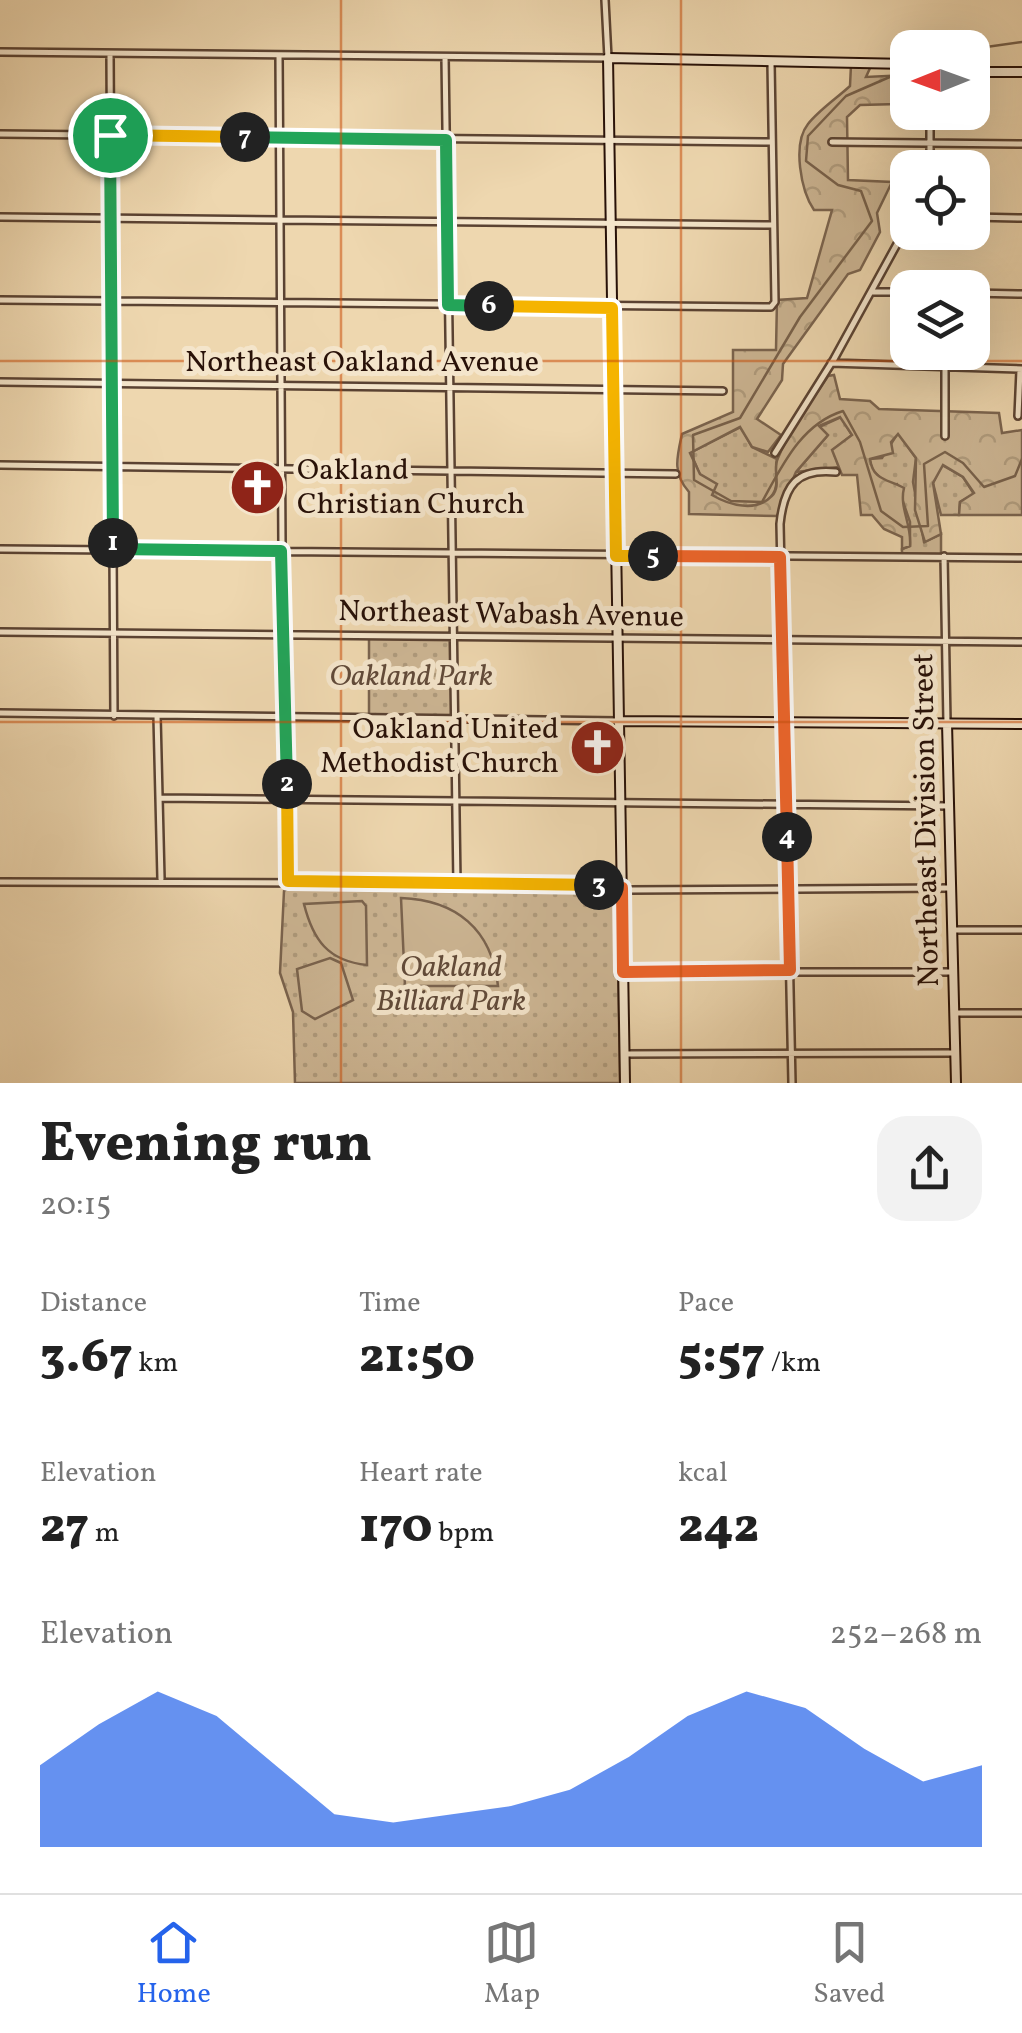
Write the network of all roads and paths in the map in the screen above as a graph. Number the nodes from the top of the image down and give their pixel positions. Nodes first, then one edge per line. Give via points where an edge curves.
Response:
1 (606, 0) edge
2 (0, 52) edge
3 (110, 53) junction
4 (279, 55) junction
5 (445, 57) junction
6 (608, 58) junction
7 (771, 60) junction
8 (890, 63) edge
9 (990, 72) edge
10 (1022, 72) edge
11 (930, 130) edge
12 (0, 134) edge
13 (110, 135) junction
14 (280, 137) junction
15 (446, 140) junction
16 (609, 141) junction
17 (772, 142) junction
18 (832, 142) dead end
19 (930, 143) junction
20 (1022, 144) edge
21 (930, 150) edge
22 (0, 217) edge
23 (111, 218) junction
24 (990, 218) edge
25 (1022, 218) edge
26 (280, 220) junction
27 (447, 222) junction
28 (610, 223) junction
29 (773, 225) junction
30 (894, 250) edge
31 (871, 292) junction
32 (890, 292) edge
33 (990, 293) edge
34 (1022, 294) edge
35 (0, 300) edge
36 (111, 301) junction
37 (280, 304) junction
38 (448, 305) junction
39 (612, 308) junction
40 (832, 363) junction
41 (890, 366) edge
42 (990, 369) edge
43 (1021, 369) edge
44 (945, 370) edge
45 (0, 382) edge
46 (112, 384) junction
47 (280, 386) junction
48 (449, 388) junction
49 (614, 390) junction
50 (723, 391) dead end
51 (1018, 416) dead end
52 (945, 436) dead end
53 (775, 453) dead end
54 (0, 464) edge
55 (112, 465) junction
56 (281, 468) junction
57 (450, 470) junction
58 (615, 472) junction
59 (836, 472) dead end
60 (676, 474) dead end
61 (0, 549) edge
62 (113, 549) junction
63 (281, 551) junction
64 (451, 553) junction
65 (616, 556) junction
66 (944, 556) junction
67 (780, 557) junction
68 (1022, 558) edge
69 (0, 632) edge
70 (113, 634) junction
71 (282, 635) junction
72 (452, 637) junction
73 (618, 639) junction
74 (782, 640) junction
75 (946, 642) junction
76 (1022, 642) edge
77 (0, 712) edge
78 (114, 716) junction
79 (158, 716) junction
80 (284, 717) junction
81 (453, 719) junction
82 (619, 721) junction
83 (784, 722) junction
84 (948, 723) junction
85 (1022, 724) edge
86 (159, 798) junction
87 (287, 800) junction
88 (456, 801) junction
89 (621, 804) junction
90 (786, 806) junction
91 (949, 806) junction
92 (161, 880) junction
93 (288, 881) junction
94 (0, 882) edge
95 (458, 884) junction
96 (622, 888) junction
97 (788, 888) junction
98 (951, 888) junction
99 (952, 930) junction
100 (1022, 930) edge
101 (790, 970) junction
102 (623, 972) junction
103 (953, 972) junction
104 (954, 1013) junction
105 (1022, 1013) edge
106 (791, 1052) junction
107 (955, 1053) junction
108 (624, 1054) junction
109 (625, 1083) edge
110 (792, 1083) edge
111 (956, 1083) edge

1 - 6 street
2 - 3 street
3 - 4 street
3 - 13 street
4 - 5 street
4 - 14 street
5 - 6 street
5 - 15 street
6 - 7 main road
6 - 16 main road
7 - 8 main road
7 - 17 street
9 - 10 main road
11 - 19 street
12 - 13 street
13 - 14 street
13 - 23 street
14 - 15 street
14 - 26 street
15 - 16 street
15 - 27 street
16 - 17 street
16 - 28 main road
17 - 29 street
18 - 19 street
19 - 20 street
19 - 21 street
22 - 23 street
23 - 26 street
23 - 36 street
24 - 25 street
26 - 27 street
26 - 37 street
27 - 28 street
27 - 38 street
28 - 29 street
28 - 39 main road
29 - 39 street via 773,306
30 - 31 street
31 - 32 street
31 - 40 street
33 - 34 street
35 - 36 street
36 - 37 street
36 - 46 street
37 - 38 street
37 - 47 street
38 - 39 street
38 - 48 street
39 - 49 main road
40 - 41 street
40 - 53 street
42 - 43 street
43 - 51 street
44 - 52 street
45 - 46 street, Northeast Oakland Avenue
46 - 47 street, Northeast Oakland Avenue
46 - 55 street
47 - 48 street, Northeast Oakland Avenue
47 - 56 street
48 - 49 street, Northeast Oakland Avenue
48 - 57 street
49 - 50 street, Northeast Oakland Avenue
49 - 58 main road
54 - 55 street
55 - 56 street
55 - 62 street
56 - 57 street
56 - 63 street
57 - 58 street
57 - 64 street
58 - 60 street
58 - 65 main road
59 - 67 street via 798,476 782,507
61 - 62 street
62 - 63 street
62 - 70 street
63 - 64 street
63 - 71 street
64 - 65 street
64 - 72 street
65 - 67 street
65 - 73 main road
66 - 67 street
66 - 68 street
66 - 75 street, Northeast Division Street
67 - 74 street
69 - 70 street, Northeast Wabash Avenue
70 - 71 street, Northeast Wabash Avenue
70 - 78 street
71 - 72 street, Northeast Wabash Avenue
71 - 80 street
72 - 73 street, Northeast Wabash Avenue
72 - 81 street
73 - 74 street, Northeast Wabash Avenue
73 - 82 main road
74 - 75 street, Northeast Wabash Avenue
74 - 83 street
75 - 76 street, Northeast Wabash Avenue
75 - 84 street, Northeast Division Street
77 - 78 street
78 - 79 street
79 - 80 street
79 - 86 street
80 - 81 street
80 - 87 street
81 - 82 street
81 - 88 street
82 - 83 main road
82 - 89 main road
83 - 84 main road
83 - 90 street
84 - 85 main road
84 - 91 main road, Northeast Division Street
86 - 87 street
86 - 92 street
87 - 88 street
87 - 93 street
88 - 89 street
88 - 95 street
89 - 90 street
89 - 96 main road
90 - 91 street
90 - 97 street
91 - 98 main road, Northeast Division Street
92 - 93 street
92 - 94 street
93 - 95 street
95 - 96 street
96 - 97 street
96 - 102 main road
97 - 98 street
97 - 101 street
98 - 99 main road, Northeast Division Street
99 - 100 street
99 - 103 main road, Northeast Division Street
101 - 102 street
101 - 103 street
101 - 106 street
102 - 108 main road
103 - 104 main road, Northeast Division Street
104 - 105 street
104 - 107 main road, Northeast Division Street
106 - 107 street
106 - 108 street
106 - 110 street
107 - 111 main road, Northeast Division Street
108 - 109 main road

